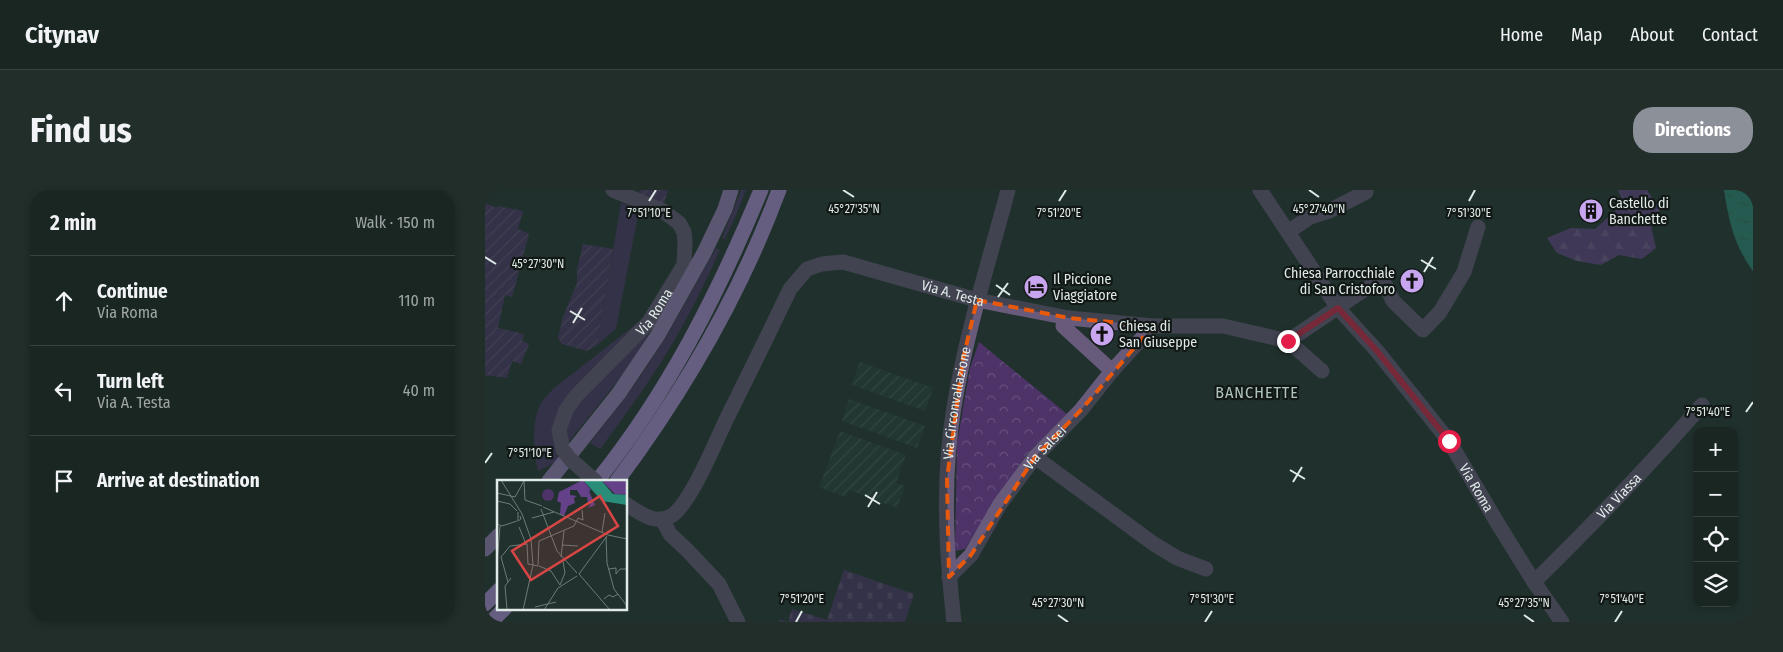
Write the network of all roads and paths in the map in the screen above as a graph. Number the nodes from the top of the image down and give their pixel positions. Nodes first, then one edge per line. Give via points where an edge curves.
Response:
1 (613, 190) edge
2 (731, 190) edge
3 (761, 190) edge
4 (779, 190) edge
5 (1007, 190) edge
6 (1260, 190) edge
7 (1366, 192) dead end
8 (1478, 227) dead end
9 (1288, 232) junction
10 (977, 300) junction
11 (1338, 308) junction
12 (1069, 318) junction
13 (1153, 326) junction
14 (1288, 341) junction
15 (1112, 371) junction
16 (1322, 371) dead end
17 (1701, 405) dead end
18 (1035, 457) junction
19 (550, 480) edge
20 (595, 480) edge
21 (597, 480) edge
22 (618, 480) edge
23 (627, 505) edge
24 (662, 519) junction
25 (497, 537) edge
26 (485, 549) edge
27 (1206, 569) dead end
28 (949, 577) junction
29 (1534, 582) junction
30 (497, 592) edge
31 (485, 604) edge
32 (503, 610) edge
33 (491, 622) edge
34 (738, 622) edge
35 (955, 622) edge
36 (1561, 622) edge

1 - 20 street, Via Roma, bridge via 663,211 679,223 685,242 683,265 649,322 566,410 559,430 563,450
2 - 19 main road via 704,253 657,334 619,393
3 - 21 highway via 728,268 691,340 643,417
4 - 22 highway via 743,277 705,349 661,420
5 - 10 street, Via Circonvallazione
6 - 9 street, Via Roma
7 - 9 street via 1310,217
8 - 11 street via 1464,272 1440,312 1423,330 1393,301 1387,286 1381,282
9 - 11 street, Via Roma
10 - 12 street, Via A. Testa
10 - 24 street, Via A. Testa via 843,262 807,269 790,289 689,496 673,515
10 - 28 street, Via Circonvallazione via 954,408 947,479
11 - 14 street
11 - 29 street, Via Roma via 1449,441
12 - 13 street, Via A. Testa
12 - 15 street via 1063,326
13 - 14 street, Via A. Testa via 1223,326
13 - 15 street, Via Salsei
14 - 16 street
15 - 18 street, Via Salsei via 1081,410
17 - 29 street, Via Viassa via 1653,462
18 - 27 street via 1154,544 1177,558
18 - 28 street, Via Salsei via 1001,504 971,555
23 - 24 street via 650,518
24 - 34 street via 670,534 719,584
25 - 26 main road
28 - 35 street, Via Circonvallazione
29 - 36 street, Via Roma
30 - 31 highway
32 - 33 highway

